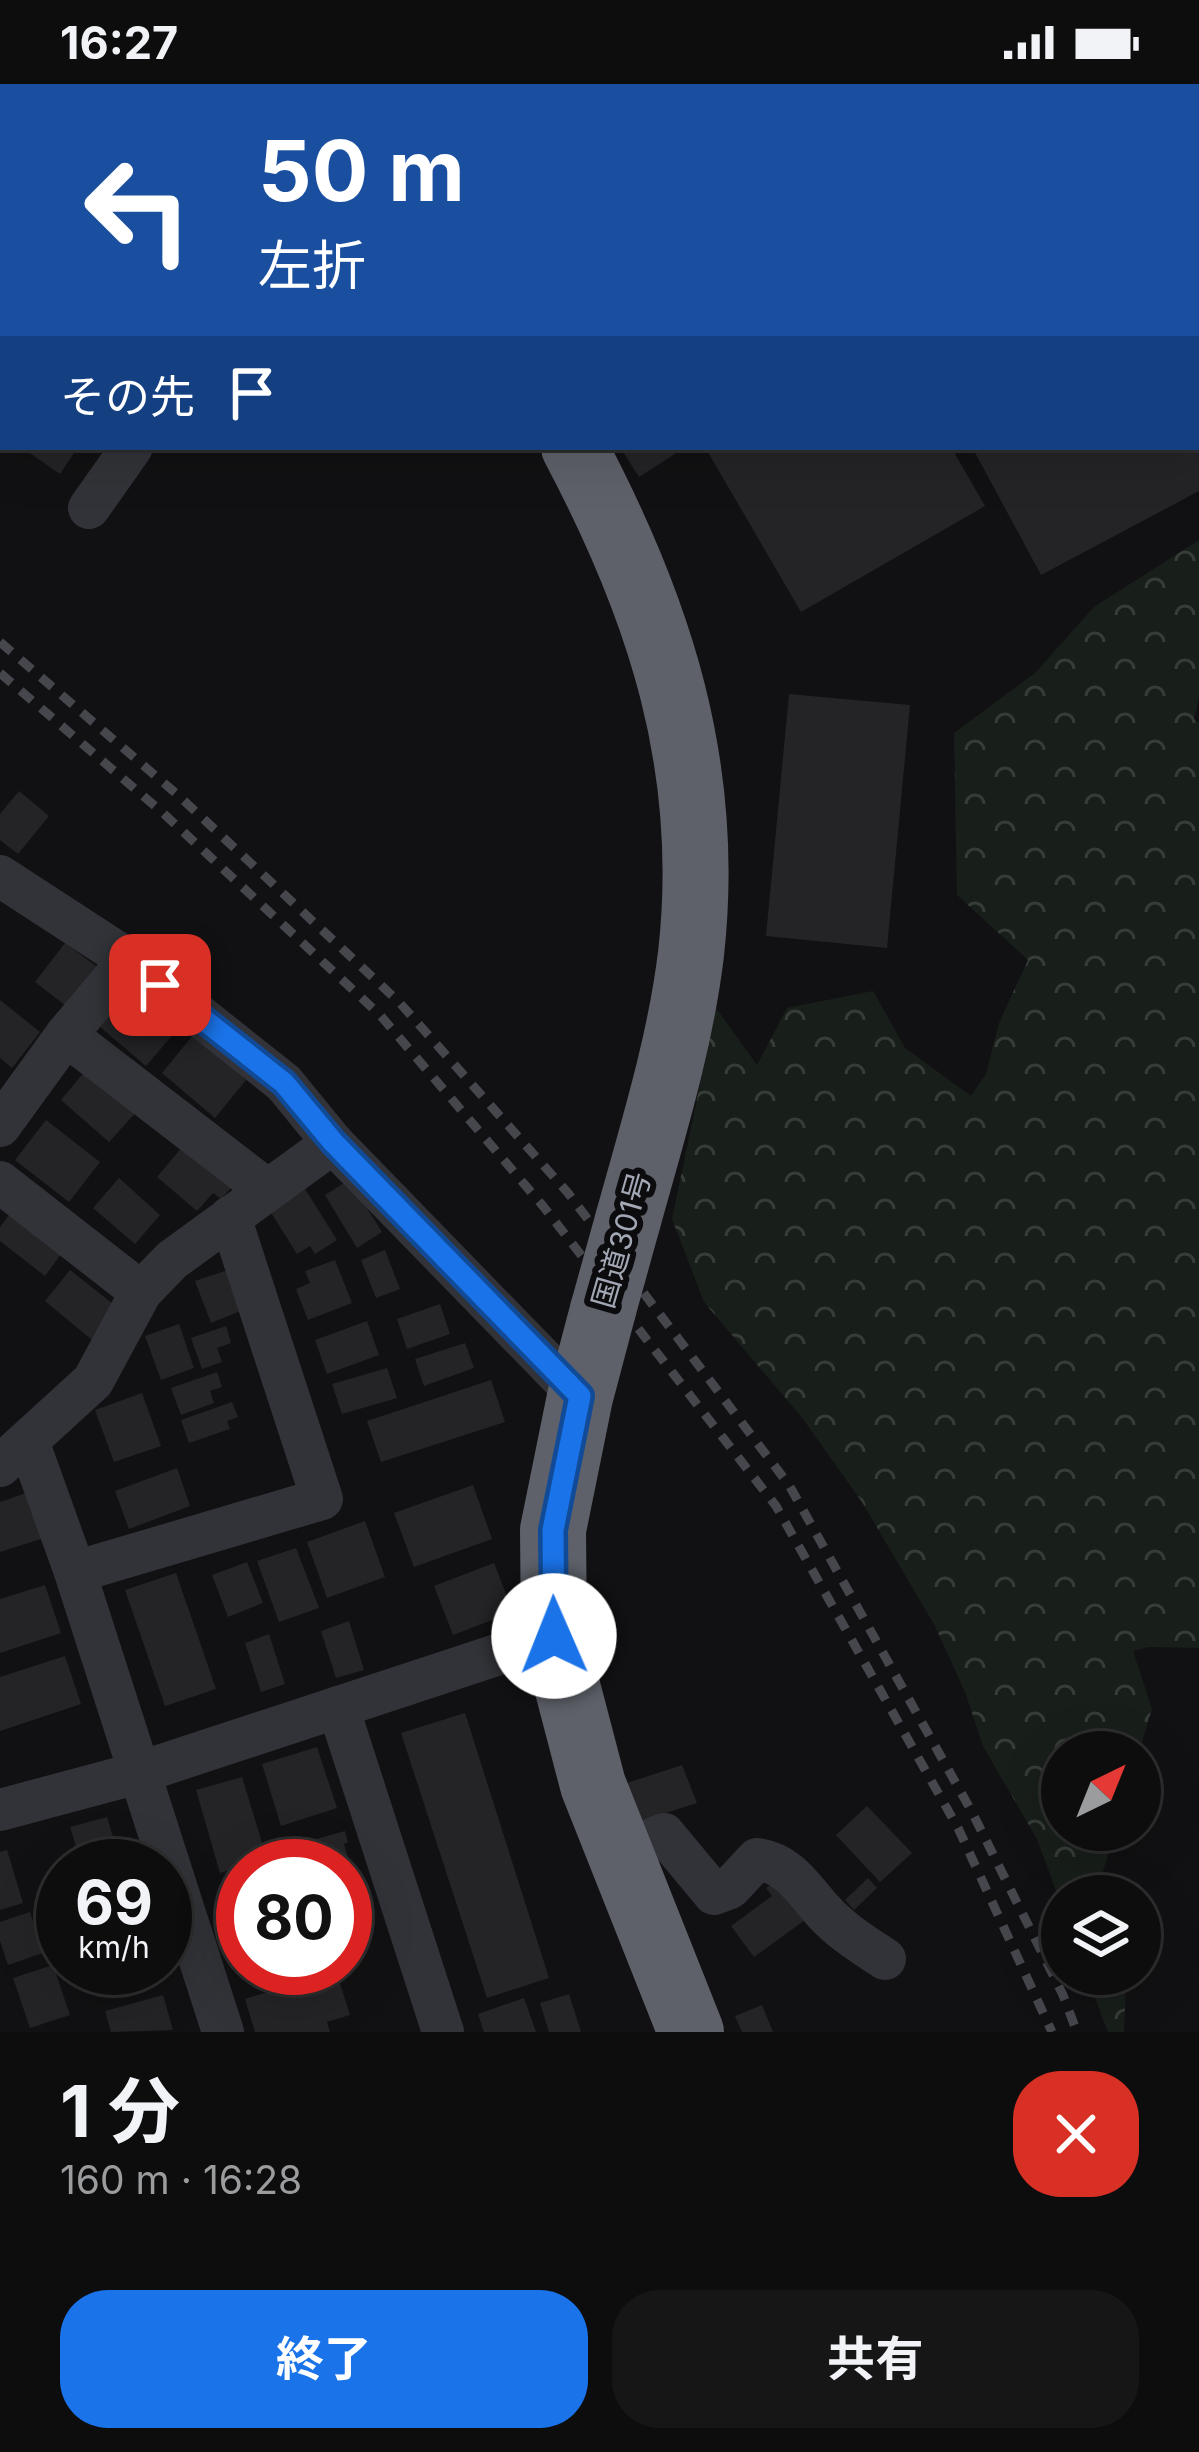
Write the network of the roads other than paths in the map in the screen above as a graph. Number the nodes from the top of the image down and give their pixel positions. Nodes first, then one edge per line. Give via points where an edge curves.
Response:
1 (130, 450) edge
2 (576, 450) edge
3 (89, 508) dead end
4 (2, 882) edge
5 (129, 960) junction
6 (66, 1035) junction
7 (0, 1126) edge
8 (333, 1142) junction
9 (0, 1182) edge
10 (266, 1189) junction
11 (230, 1216) junction
12 (142, 1292) junction
13 (580, 1396) junction
14 (14, 1454) edge
15 (76, 1572) junction
16 (554, 1636) junction
17 (338, 1707) junction
18 (138, 1773) junction
19 (0, 1810) edge
20 (620, 1852) junction
21 (885, 1959) dead end
22 (223, 2032) edge
23 (443, 2032) edge
24 (692, 2032) edge

1 - 3 street
2 - 13 highway, 国道301号, bridge via 620,533 670,670 694,854 691,953 678,1028
4 - 5 street
5 - 6 street
5 - 8 street via 284,1083
6 - 7 street
6 - 10 street
8 - 10 street
8 - 13 street
9 - 12 street
10 - 11 street
11 - 12 street
11 - 15 street via 322,1498
12 - 14 street via 93,1381
13 - 16 highway, 国道301号 via 553,1530
14 - 15 street
15 - 18 street
16 - 17 street
16 - 20 highway, 国道301号 via 575,1727
17 - 18 street
17 - 23 street
18 - 19 street
18 - 22 street
20 - 21 street via 664,1834 714,1894 757,1859 769,1861
20 - 24 highway, 国道301号

